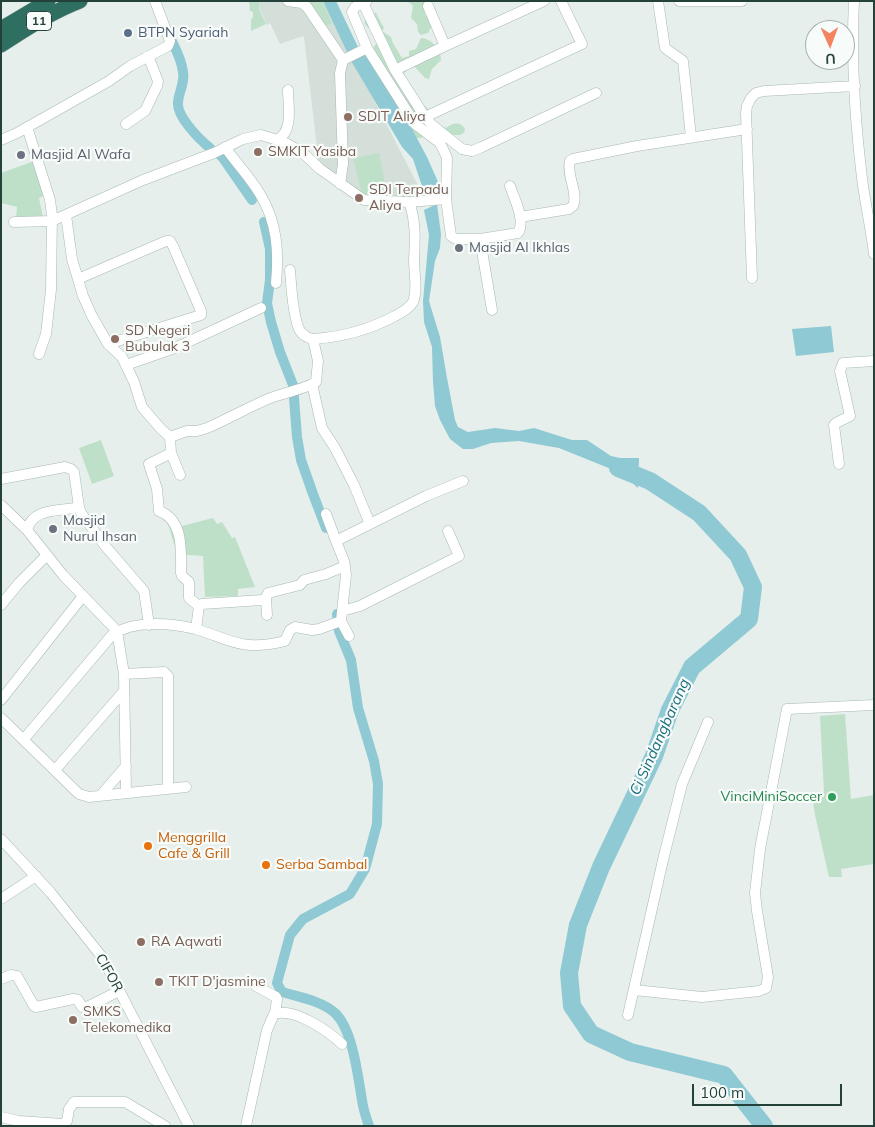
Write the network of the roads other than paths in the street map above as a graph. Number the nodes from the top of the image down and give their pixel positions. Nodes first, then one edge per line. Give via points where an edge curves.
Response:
1 (48, 1) edge
2 (80, 1) edge
3 (155, 1) edge
4 (288, 1) edge
5 (544, 1) edge
6 (561, 1) edge
7 (658, 1) edge
8 (680, 1) edge
9 (742, 1) edge
10 (854, 1) edge
11 (365, 2) edge
12 (428, 6) dead end
13 (37, 15) junction
14 (1, 28) edge
15 (1, 45) edge
16 (444, 46) junction
17 (364, 49) junction
18 (148, 56) junction
19 (346, 58) junction
20 (395, 70) junction
21 (855, 86) junction
22 (288, 90) dead end
23 (596, 94) dead end
24 (425, 117) junction
25 (126, 124) dead end
26 (27, 127) junction
27 (747, 129) junction
28 (691, 136) junction
29 (1, 140) edge
30 (277, 140) junction
31 (225, 147) junction
32 (340, 184) junction
33 (510, 186) dead end
34 (443, 199) junction
35 (409, 202) junction
36 (66, 215) junction
37 (871, 216) edge
38 (520, 217) junction
39 (52, 220) junction
40 (14, 222) dead end
41 (480, 238) junction
42 (874, 254) edge
43 (290, 270) dead end
44 (752, 278) dead end
45 (78, 279) junction
46 (276, 283) dead end
47 (261, 308) dead end
48 (492, 310) dead end
49 (313, 339) junction
50 (108, 344) junction
51 (39, 354) dead end
52 (874, 361) edge
53 (126, 365) junction
54 (312, 384) junction
55 (170, 437) junction
56 (171, 453) junction
57 (839, 464) dead end
58 (180, 475) dead end
59 (1, 479) edge
60 (463, 481) dead end
61 (79, 508) junction
62 (3, 511) edge
63 (326, 514) dead end
64 (370, 524) junction
65 (26, 530) junction
66 (448, 531) dead end
67 (336, 541) junction
68 (47, 555) junction
69 (341, 567) junction
70 (82, 596) junction
71 (266, 598) junction
72 (1, 605) edge
73 (199, 606) junction
74 (267, 615) dead end
75 (342, 616) junction
76 (149, 625) junction
77 (196, 629) junction
78 (117, 632) junction
79 (349, 636) dead end
80 (124, 674) junction
81 (124, 691) junction
82 (1, 700) edge
83 (874, 705) edge
84 (1, 718) edge
85 (708, 722) dead end
86 (24, 739) junction
87 (126, 766) junction
88 (55, 770) junction
89 (186, 787) dead end
90 (168, 789) junction
91 (126, 792) junction
92 (101, 795) junction
93 (3, 844) edge
94 (36, 876) junction
95 (1, 899) edge
96 (1, 979) edge
97 (256, 986) dead end
98 (634, 990) junction
99 (119, 991) junction
100 (275, 1014) junction
101 (628, 1015) dead end
102 (342, 1044) dead end
103 (1, 1118) edge
104 (165, 1126) edge
105 (190, 1126) edge
106 (246, 1126) edge

1 - 13 highway, 11
2 - 13 highway, 11
3 - 18 street via 170,44
4 - 19 street via 307,7
5 - 16 street
6 - 24 street via 582,44
7 - 28 street via 664,48 683,61
8 - 9 street
10 - 21 street
11 - 17 street via 352,12
11 - 20 street
12 - 16 street
13 - 14 highway, 11
13 - 15 highway, 11
16 - 20 street
17 - 19 street
17 - 34 street via 415,124 444,149 447,158
18 - 25 street via 157,86 145,111
18 - 26 street
19 - 32 street via 340,73 343,164
20 - 24 street
21 - 27 street via 756,93 747,106
21 - 37 street via 862,176
22 - 30 street via 288,127
23 - 24 street via 472,151 456,145
26 - 29 street
26 - 39 street via 50,200
27 - 28 street
27 - 44 street
28 - 38 street via 573,159 569,164 573,206
30 - 31 street via 256,135
30 - 32 street via 302,152
31 - 36 street
31 - 46 street via 260,193 270,216 278,248
32 - 35 street via 368,201
33 - 38 street
34 - 35 street
34 - 41 street via 452,237
35 - 49 street via 414,227 415,290 412,304 377,326
36 - 39 street
36 - 45 street
37 - 42 street
38 - 41 street via 518,233
39 - 40 street
39 - 51 street via 52,290 46,334
41 - 48 street
43 - 49 street via 300,332
45 - 50 street via 82,296
45 - 50 street via 166,241 173,246 201,315
47 - 53 street via 175,348
49 - 54 street via 318,361 316,382
50 - 53 street
52 - 57 street via 843,363 840,366 850,416 834,425
53 - 55 street via 142,407
54 - 55 street via 207,428
54 - 64 street via 322,428 336,448
55 - 56 street
56 - 58 street
56 - 73 street via 149,464 157,488 159,511 167,514 180,536 181,573 190,582 189,598
59 - 61 street via 65,467 71,469
60 - 64 street
61 - 65 street via 40,513 29,521
61 - 76 street via 96,534 144,591
62 - 65 street
63 - 67 street
64 - 67 street
65 - 68 street
66 - 75 street via 459,556
67 - 69 street
68 - 70 street
68 - 72 street
69 - 71 street via 304,580 300,585 268,593
69 - 75 street via 346,575
70 - 78 street
70 - 82 street
71 - 73 street
71 - 74 street
73 - 77 street
75 - 77 street via 319,629 295,627 285,641 268,644 230,641
75 - 79 street
76 - 77 street via 162,623
76 - 78 street
78 - 80 street
78 - 86 street
80 - 81 street
80 - 90 street via 164,672 168,676
81 - 87 street
81 - 88 street
83 - 98 street via 787,709 760,849 755,893 768,977 766,988 702,997
84 - 86 street
85 - 98 street via 682,784
86 - 88 street
87 - 91 street
87 - 92 street
88 - 92 street via 79,794 89,797
89 - 90 street
90 - 91 street
91 - 92 street
93 - 94 street, CIFOR
94 - 95 street
94 - 99 street, CIFOR via 102,957
96 - 99 street via 17,976 36,1007 73,999 87,1006
97 - 100 street via 276,997
98 - 101 street
99 - 105 street, CIFOR
100 - 102 street via 286,1012 321,1026
100 - 106 street via 267,1030
103 - 104 street via 63,1124 74,1102 118,1101

